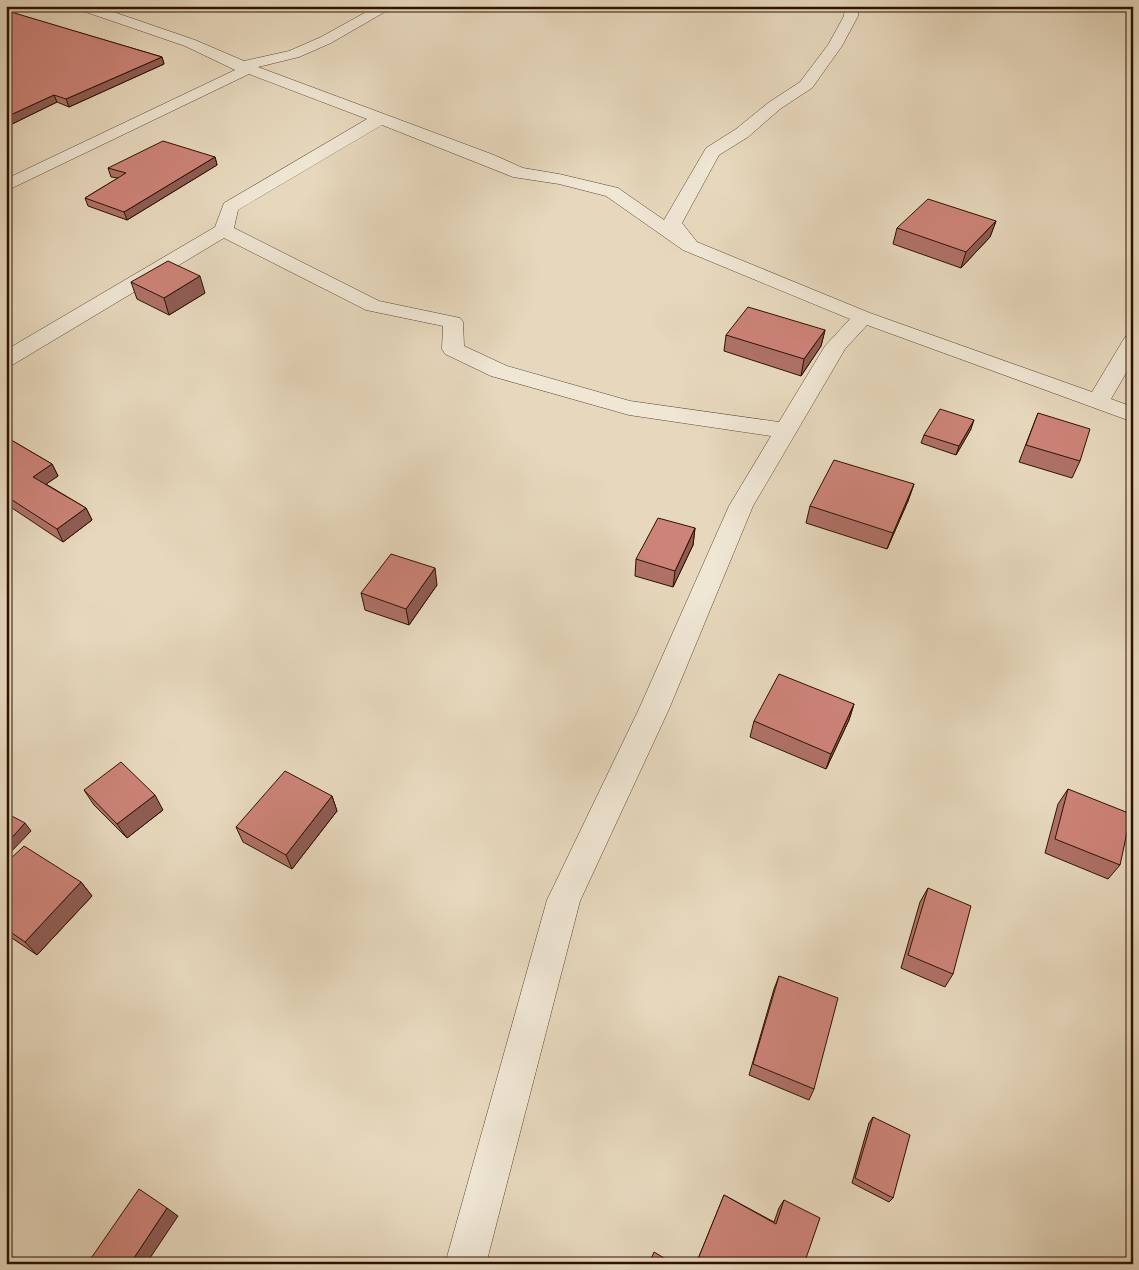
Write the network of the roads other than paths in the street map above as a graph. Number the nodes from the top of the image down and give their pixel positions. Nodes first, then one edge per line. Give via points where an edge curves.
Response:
1 (82, 6) edge
2 (388, 6) edge
3 (852, 6) edge
4 (242, 66) junction
5 (381, 118) junction
6 (6, 186) edge
7 (224, 230) junction
8 (690, 246) junction
9 (863, 317) junction
10 (1133, 342) edge
11 (6, 359) edge
12 (1098, 402) junction
13 (1133, 415) edge
14 (787, 431) junction
15 (465, 1264) edge

1 - 4 street via 190,43
2 - 4 street via 294,54
3 - 8 street via 851,16 835,46 806,84 742,134 712,152 672,223
4 - 5 street
4 - 6 street via 243,72 236,77
5 - 7 street via 230,207
5 - 8 street via 519,173 612,192
7 - 11 street
7 - 14 street via 373,306 453,322 453,349 499,371 629,408
8 - 9 street
9 - 12 street
9 - 14 street via 836,346
10 - 12 street
12 - 13 street
14 - 15 street via 741,506 654,709 564,900

